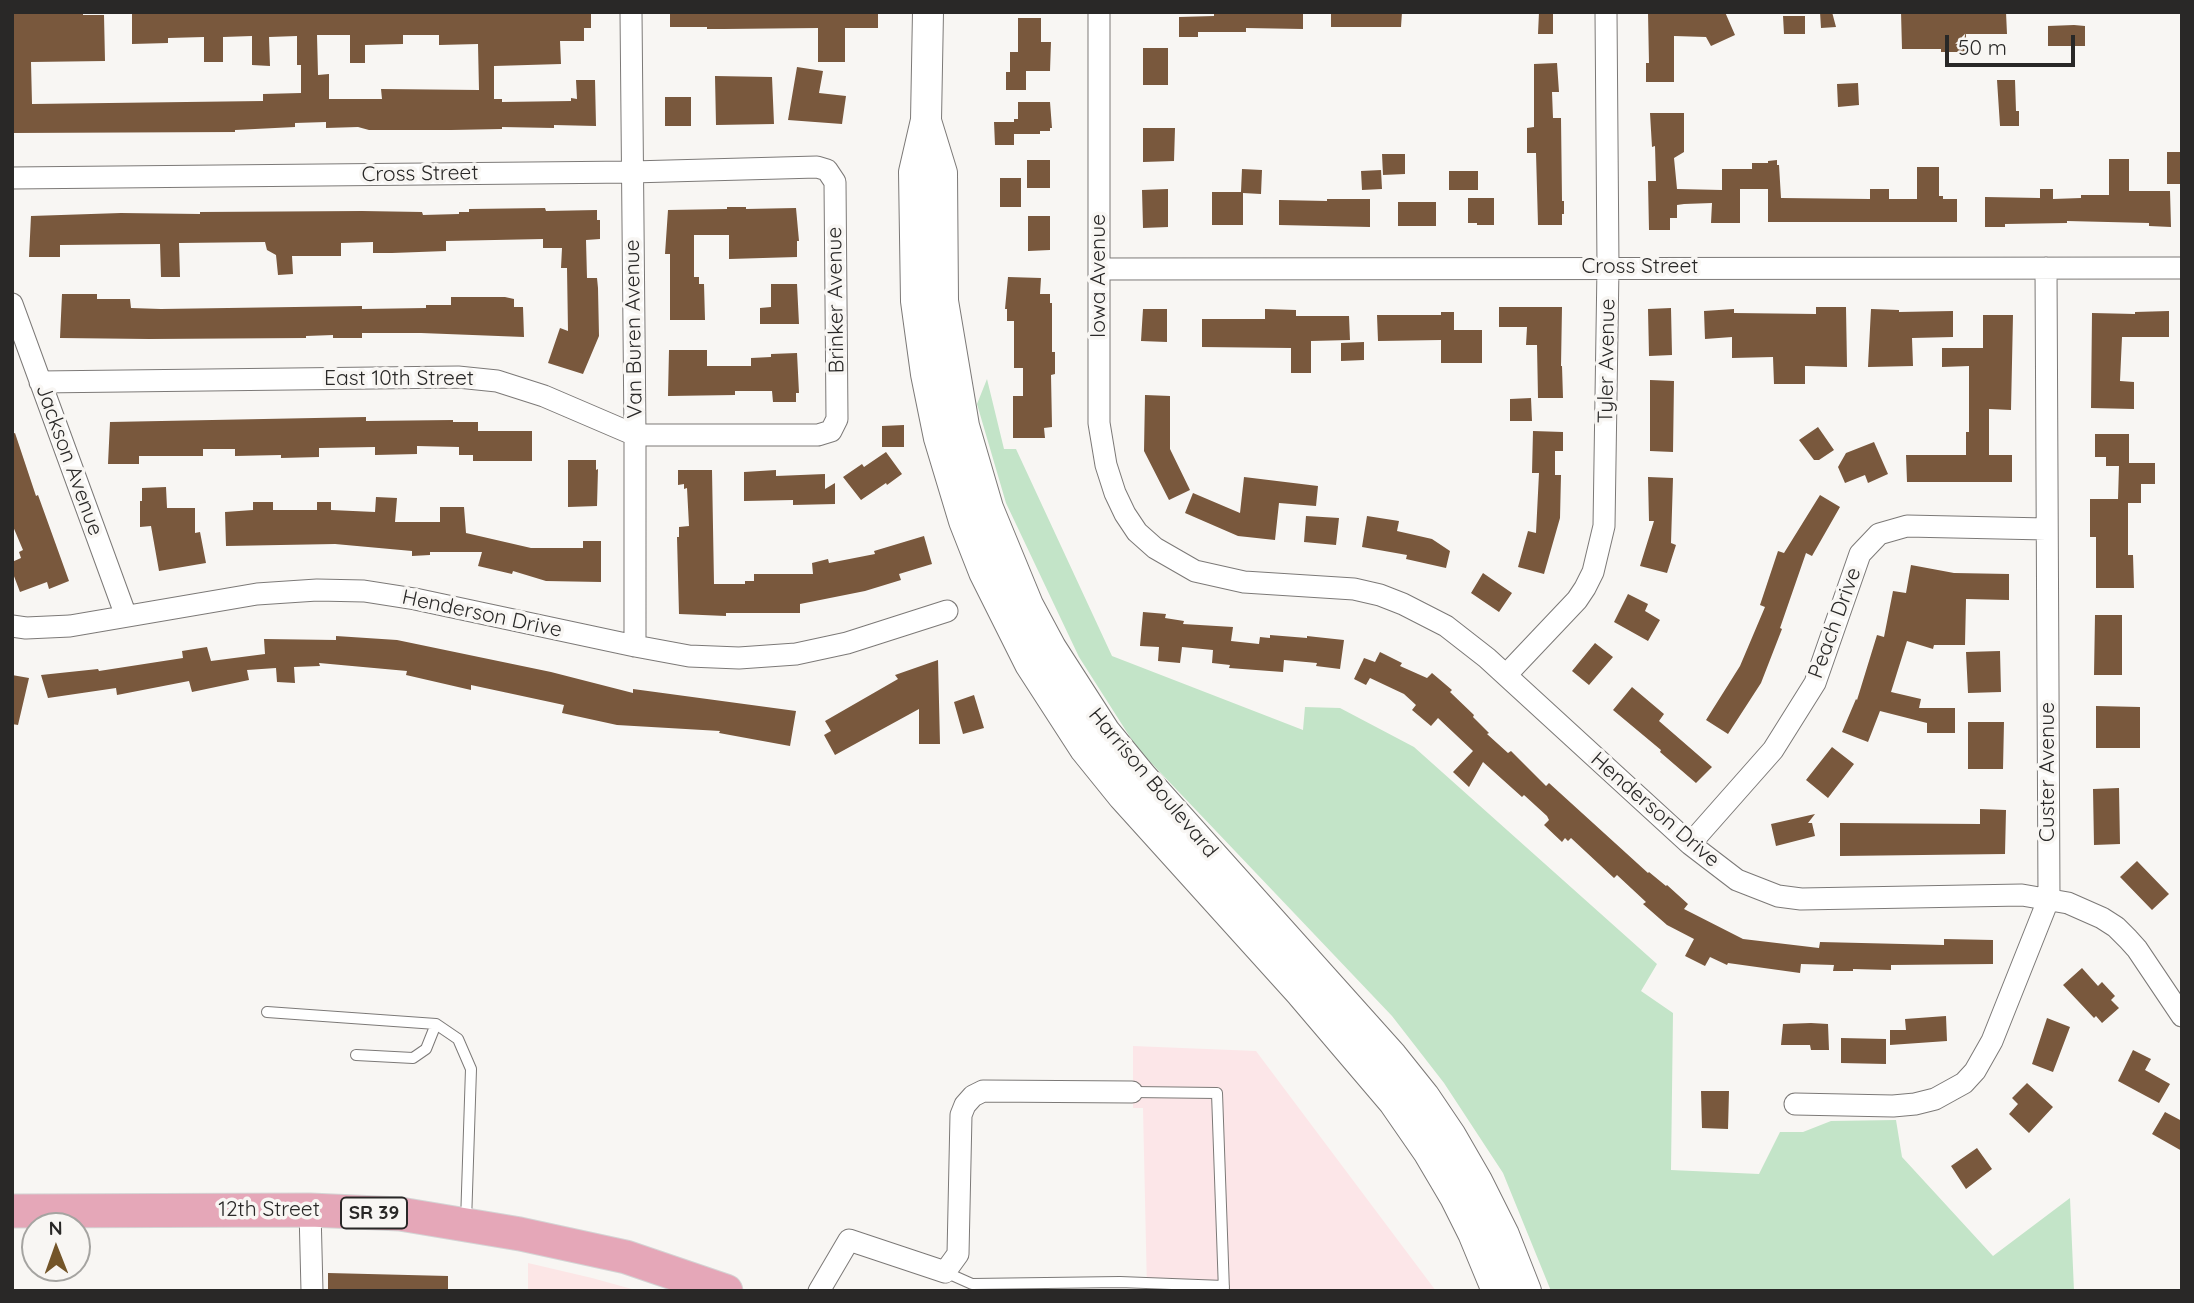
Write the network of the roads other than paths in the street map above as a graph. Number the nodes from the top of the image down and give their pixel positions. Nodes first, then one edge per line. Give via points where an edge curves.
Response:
1 (631, 12) edge
2 (928, 12) edge
3 (1099, 12) edge
4 (1606, 12) edge
5 (926, 120) junction
6 (827, 170) joint
7 (632, 172) junction
8 (12, 178) edge
9 (1608, 267) junction
10 (2046, 268) junction
11 (2182, 268) edge
12 (1099, 269) junction
13 (12, 304) edge
14 (40, 382) junction
15 (831, 431) joint
16 (635, 435) junction
17 (2046, 529) junction
18 (1137, 532) joint
19 (947, 611) dead end
20 (126, 616) junction
21 (12, 626) edge
22 (635, 646) junction
23 (1506, 675) junction
24 (1690, 844) junction
25 (2049, 898) junction
26 (267, 1012) dead end
27 (2182, 1016) edge
28 (436, 1024) junction
29 (356, 1055) dead end
30 (1132, 1092) joint
31 (1795, 1104) dead end
32 (310, 1210) junction
33 (12, 1211) edge
34 (466, 1225) junction
35 (946, 1272) junction
36 (1224, 1288) edge
37 (312, 1291) edge
38 (726, 1291) edge
39 (819, 1291) edge
40 (1497, 1291) edge
41 (1526, 1291) edge

1 - 7 street, Van Buren Avenue
2 - 5 main road, Harrison Boulevard
3 - 12 street, Iowa Avenue
4 - 9 street, Tyler Avenue
5 - 40 main road, Harrison Boulevard via 914,172 916,301 939,438 984,572 1030,664 1085,749 1393,1101 1455,1197
5 - 41 main road, Harrison Boulevard via 942,173 943,301 964,426 988,508 1028,605 1105,732 1392,1056 1436,1113 1483,1193
6 - 7 street, Cross Street
6 - 15 street, Brinker Avenue via 835,182 837,419
7 - 8 street, Cross Street
7 - 16 street, Van Buren Avenue
9 - 10 street, Cross Street
9 - 12 street, Cross Street
9 - 23 street, Tyler Avenue via 1606,491 1600,550 1577,600
10 - 11 street, Cross Street
10 - 17 street, Custer Avenue
12 - 18 street, Iowa Avenue via 1102,444 1115,493
13 - 14 street, Jackson Avenue
14 - 16 street, East 10th Street via 458,377 497,381 544,396
14 - 20 street, Jackson Avenue
15 - 16 street, East 10th Street via 818,435
16 - 22 street, Van Buren Avenue
17 - 24 street, Peach Drive via 1907,526 1879,534 1860,554 1815,683 1773,750
17 - 25 street, Custer Avenue
18 - 23 street, Henderson Drive via 1195,571 1244,582 1380,595 1446,626
19 - 22 street, Henderson Drive via 796,654 739,659
20 - 21 street, Henderson Drive via 70,626
20 - 22 street, Henderson Drive via 257,594 364,591
23 - 24 street, Henderson Drive
24 - 25 street, Henderson Drive via 1737,880 1778,896
25 - 27 street, Henderson Drive via 2086,909 2116,927 2137,949
25 - 31 street, Custer Avenue via 1992,1041 1964,1083 1915,1104
26 - 28 lane
28 - 29 lane via 426,1049 413,1058
28 - 34 lane via 458,1038 471,1069
30 - 35 street via 983,1091 973,1096 961,1115 958,1254
30 - 36 lane via 1217,1093
32 - 33 main road, 12th Street / SR 39
32 - 34 main road, 12th Street / SR 39 via 400,1214
32 - 37 street
34 - 38 main road, 12th Street / SR 39 via 626,1257
35 - 36 lane via 972,1284 1121,1282
35 - 39 street via 849,1240

